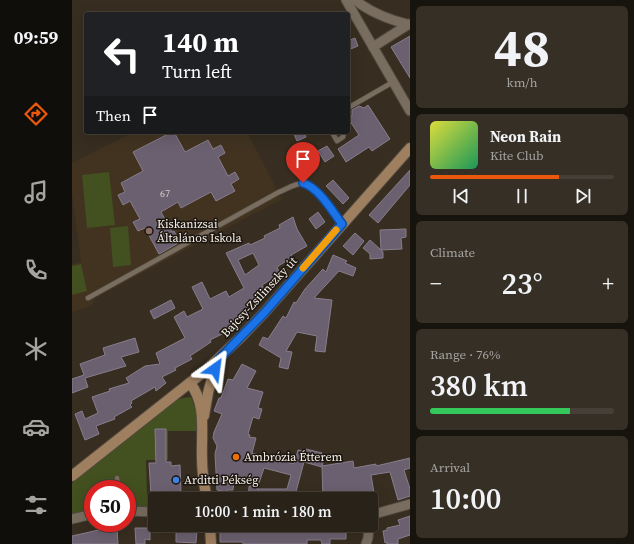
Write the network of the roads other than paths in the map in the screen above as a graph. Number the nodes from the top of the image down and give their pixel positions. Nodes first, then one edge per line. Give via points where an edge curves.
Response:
1 (346, 0) edge
2 (354, 0) edge
3 (409, 25) edge
4 (373, 47) junction
5 (393, 82) junction
6 (350, 107) edge
7 (410, 111) edge
8 (333, 134) edge
9 (344, 134) edge
10 (410, 148) edge
11 (342, 224) junction
12 (88, 298) dead end
13 (218, 360) junction
14 (190, 383) junction
15 (202, 424) junction
16 (72, 476) edge
17 (206, 492) edge
18 (410, 504) edge
19 (136, 511) edge
20 (148, 512) edge
21 (378, 513) edge
22 (84, 516) edge
23 (72, 519) edge
24 (210, 532) edge
25 (368, 532) edge
26 (211, 544) edge
27 (366, 544) edge

1 - 4 street
2 - 3 street via 372,12
3 - 4 street
4 - 5 street
5 - 6 lane
5 - 7 street
8 - 9 lane via 337,141
10 - 11 main road, Bajcsy-Zsilinszky út
11 - 12 lane via 315,189 303,183 296,184
11 - 13 main road, Bajcsy-Zsilinszky út via 264,313
13 - 14 main road, Bajcsy-Zsilinszky út
13 - 15 main road
14 - 15 main road via 199,403
14 - 16 main road, Bajcsy-Zsilinszky út
15 - 17 main road
18 - 21 street
19 - 20 street
22 - 23 street
24 - 26 main road
25 - 27 street

